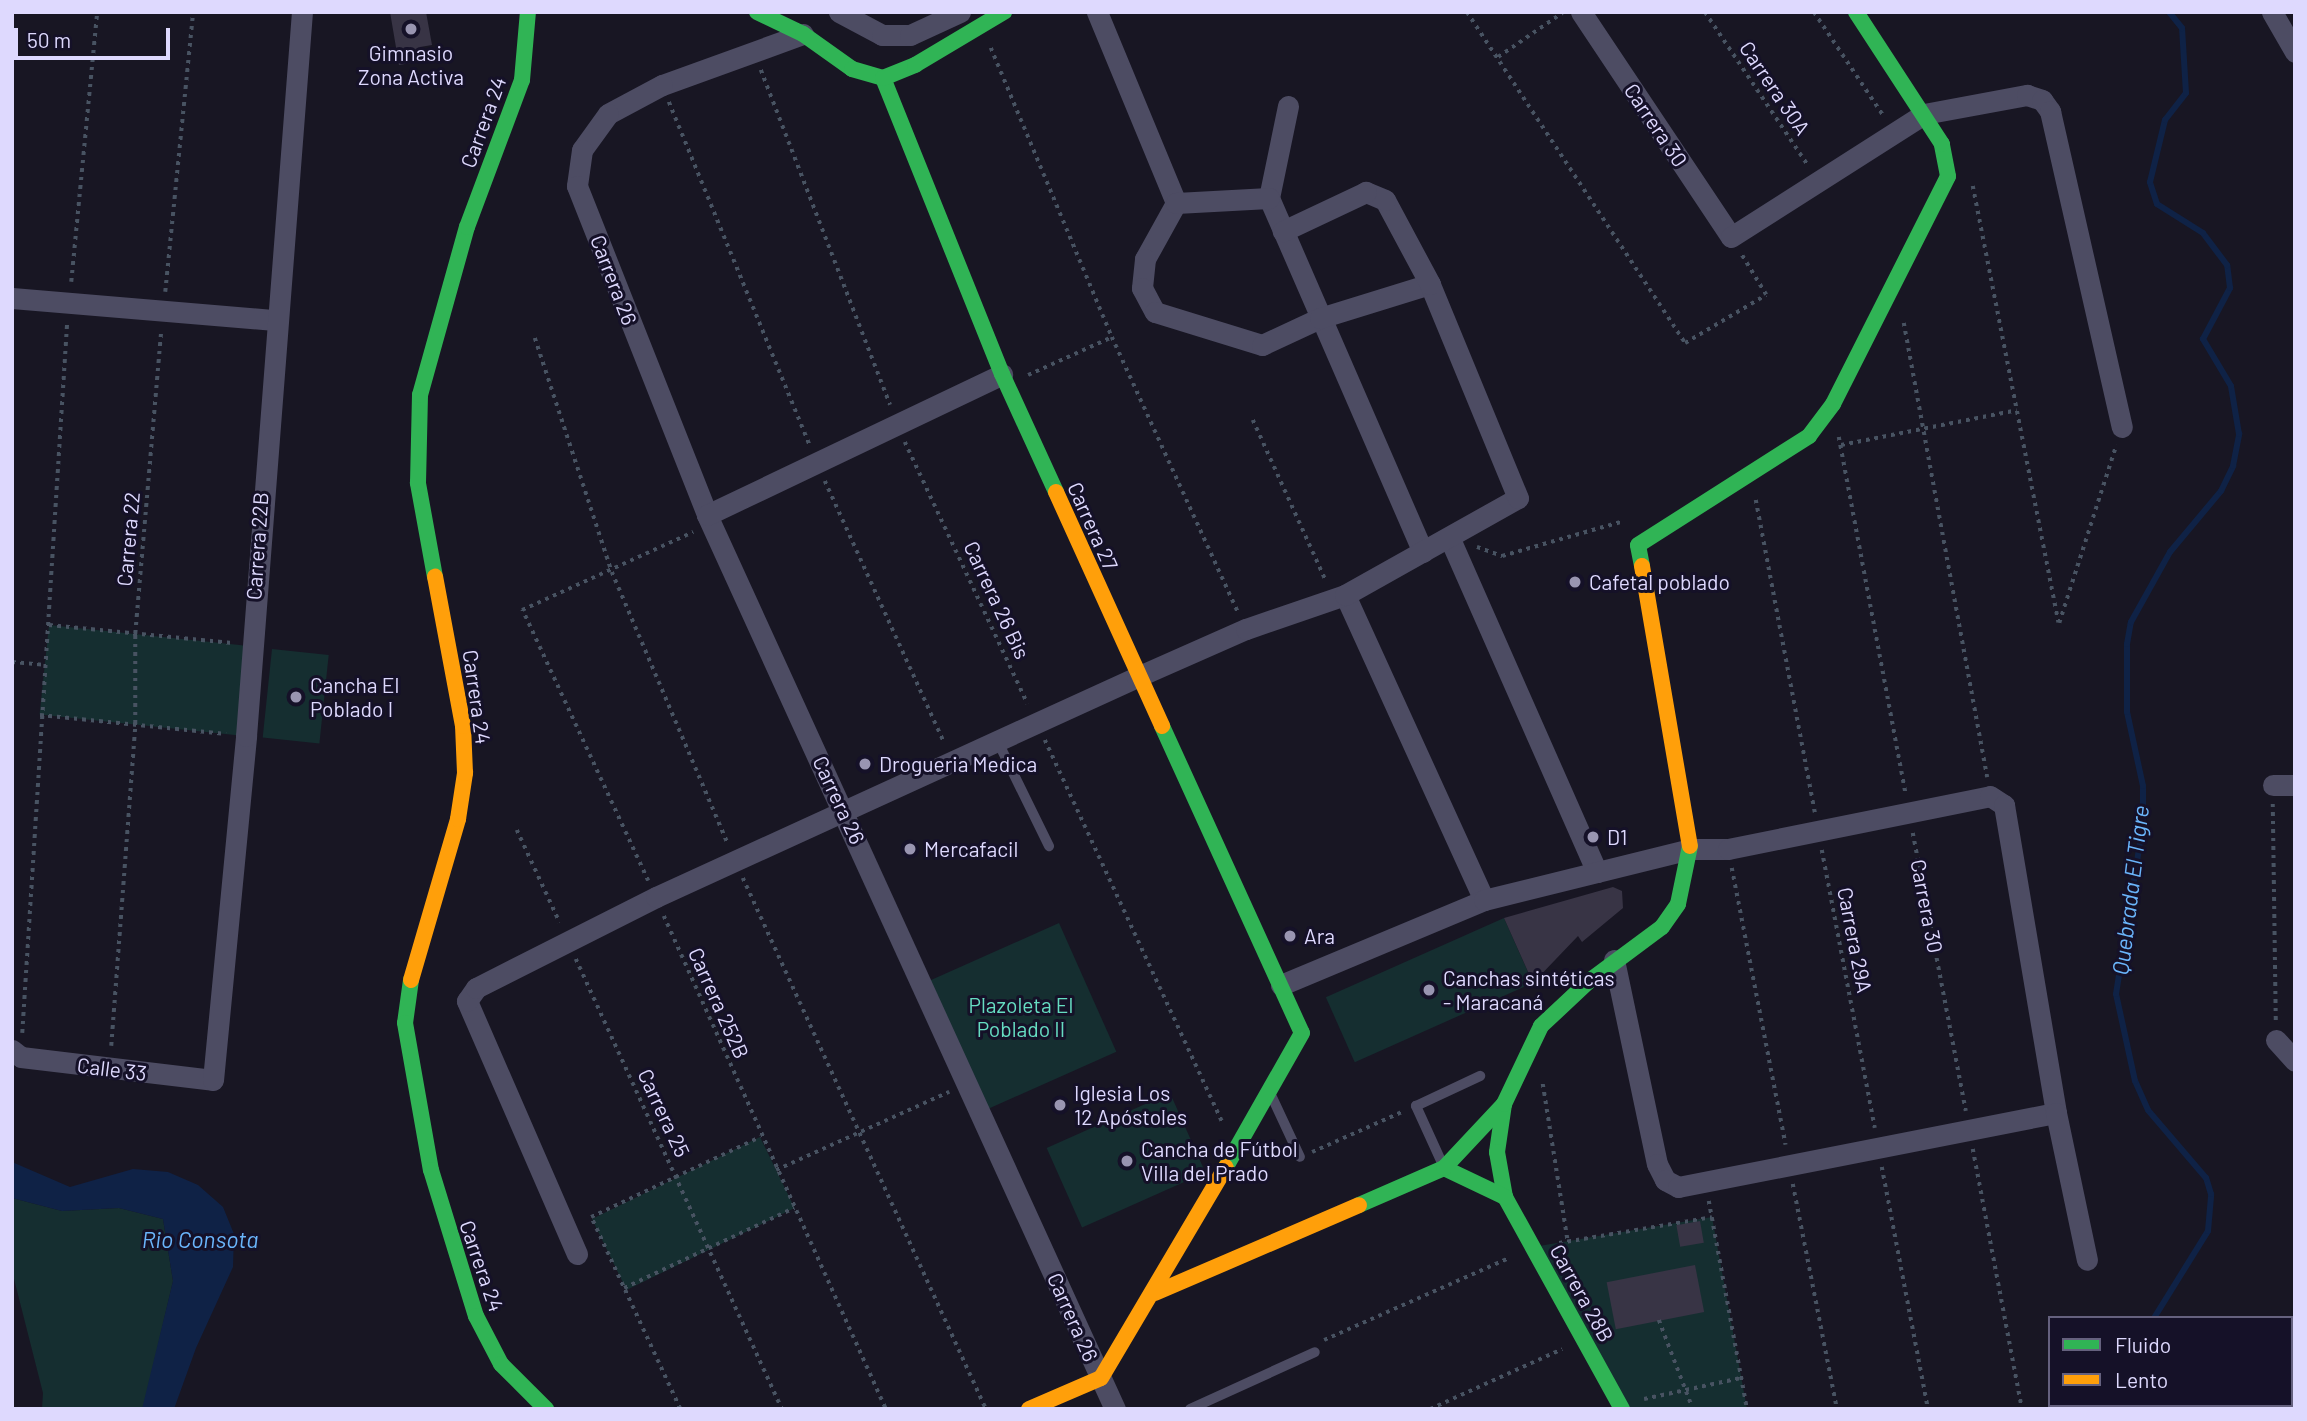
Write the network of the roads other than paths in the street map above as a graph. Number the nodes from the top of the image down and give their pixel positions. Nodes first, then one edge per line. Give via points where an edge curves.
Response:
1 (302, 12) edge
2 (527, 12) edge
3 (757, 12) edge
4 (839, 12) edge
5 (960, 12) edge
6 (1004, 12) edge
7 (1097, 12) edge
8 (1581, 12) edge
9 (1856, 12) edge
10 (2272, 12) edge
11 (803, 34) junction
12 (2295, 52) edge
13 (883, 78) junction
14 (1288, 106) dead end
15 (1924, 114) junction
16 (1269, 198) junction
17 (1176, 203) junction
18 (1283, 231) junction
19 (1430, 284) junction
20 (12, 298) edge
21 (1320, 318) junction
22 (275, 320) junction
23 (1005, 379) junction
24 (2122, 427) road end
25 (709, 519) junction
26 (1450, 538) junction
27 (1423, 552) junction
28 (1340, 597) junction
29 (1137, 677) junction
30 (998, 742) junction
31 (2273, 785) road end
32 (2295, 785) edge
33 (845, 813) junction
34 (1049, 845) dead end
35 (1690, 849) junction
36 (1597, 872) junction
37 (1484, 900) junction
38 (1614, 960) junction
39 (1281, 985) junction
40 (2276, 1040) road end
41 (17, 1054) edge
42 (2295, 1061) edge
43 (1480, 1076) dead end
44 (213, 1080) joint
45 (1269, 1091) junction
46 (1504, 1104) junction
47 (2056, 1113) junction
48 (1300, 1157) road end
49 (1444, 1168) junction
50 (1505, 1198) junction
51 (577, 1254) dead end
52 (2087, 1260) dead end
53 (1155, 1293) junction
54 (1314, 1348) road end
55 (1101, 1378) junction
56 (1621, 1406) edge
57 (546, 1409) edge
58 (1029, 1409) edge
59 (1115, 1409) edge
60 (1191, 1409) edge

1 - 22 street, Carrera 22B
2 - 57 main road, Carrera 24 via 522,80 467,227 420,395 418,483 463,726 465,773 458,819 412,968 405,1023 431,1170 475,1317 501,1364
3 - 11 main road
4 - 5 street via 882,35 910,35
6 - 13 main road via 915,65
7 - 17 street
8 - 15 street, Carrera 30 via 1731,237
9 - 15 main road
10 - 12 street
11 - 13 main road via 852,69
11 - 25 street, Carrera 26 via 662,85 608,114 582,150 578,186
13 - 23 main road, Carrera 27
14 - 16 street
15 - 24 street via 2027,95 2042,100 2050,111
15 - 35 main road via 1942,144 1948,176 1833,404 1809,436 1638,545
16 - 17 street
16 - 18 street
17 - 21 street via 1145,258 1142,288 1155,313 1262,345
18 - 19 street via 1366,192 1384,200
18 - 21 street
19 - 21 street
19 - 26 street via 1518,498
20 - 22 street
21 - 27 street
22 - 44 street, Carrera 22B via 246,736
23 - 25 street via 897,424
23 - 29 main road, Carrera 27
25 - 33 street, Carrera 26
26 - 27 street
26 - 36 street
27 - 28 street
28 - 29 street via 1246,629
28 - 37 street
29 - 30 street
29 - 39 main road, Carrera 27
30 - 33 street
30 - 34 lane
31 - 32 street
33 - 51 street via 568,940 476,988 467,1001
33 - 55 street, Carrera 26
35 - 36 street
35 - 38 main road via 1678,904 1662,927
35 - 47 street via 1728,849 1819,833 1990,796 2004,806
36 - 37 street
37 - 39 street
38 - 46 main road via 1541,1026
38 - 47 street via 1657,1164 1665,1180 1678,1187
39 - 45 main road, Carrera 27 via 1302,1033
40 - 42 street
41 - 44 street, Calle 33
43 - 49 lane via 1416,1106
45 - 48 lane
45 - 53 main road
46 - 49 main road
46 - 50 main road, Carrera 28B via 1497,1152
47 - 52 street
49 - 50 main road
49 - 53 main road
50 - 56 main road, Carrera 28B
53 - 55 main road
54 - 60 lane
55 - 58 main road
55 - 59 street, Carrera 26

